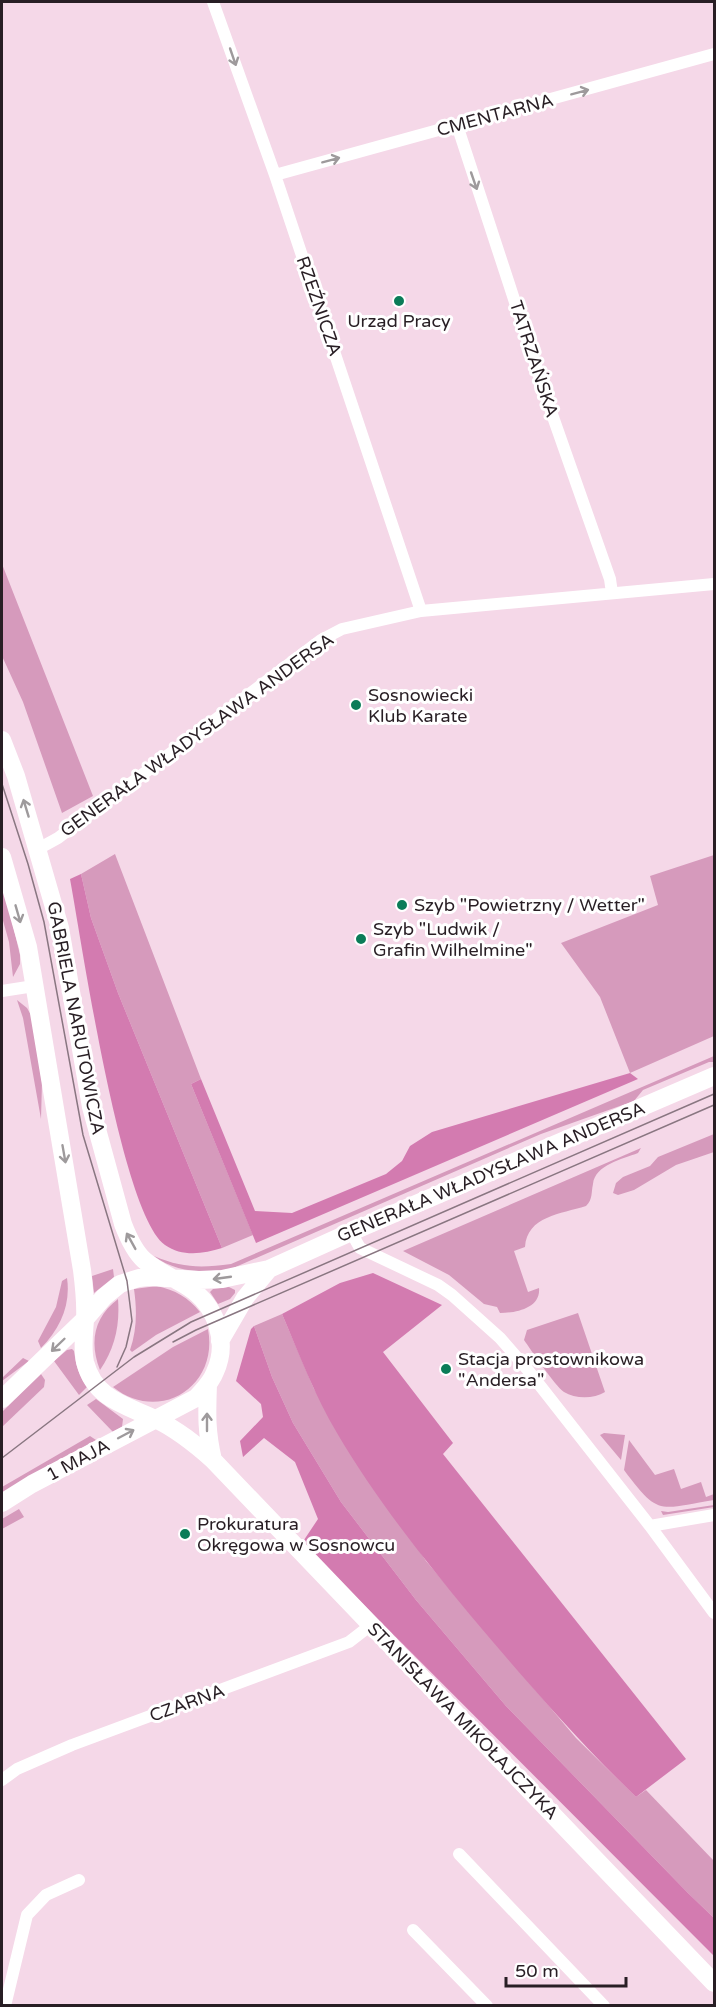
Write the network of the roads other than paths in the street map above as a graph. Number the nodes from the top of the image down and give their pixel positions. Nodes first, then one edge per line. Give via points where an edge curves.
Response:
1 (213, 2) edge
2 (714, 54) edge
3 (457, 125) junction
4 (275, 175) junction
5 (714, 584) edge
6 (612, 593) junction
7 (421, 611) junction
8 (2, 740) edge
9 (38, 849) junction
10 (2, 857) edge
11 (34, 986) junction
12 (2, 991) edge
13 (714, 1076) edge
14 (351, 1232) junction
15 (269, 1269) junction
16 (174, 1279) junction
17 (85, 1319) junction
18 (220, 1341) junction
19 (208, 1384) junction
20 (2, 1399) edge
21 (155, 1419) junction
22 (213, 1460) junction
23 (2, 1503) edge
24 (714, 1515) edge
25 (650, 1526) junction
26 (714, 1613) edge
27 (371, 1626) junction
28 (2, 1780) edge
29 (459, 1854) dead end
30 (79, 1880) dead end
31 (413, 1930) dead end
32 (714, 1983) edge
33 (5, 2006) edge
34 (487, 2006) edge
35 (604, 2006) edge

1 -> 4 street, RZEŹNICZA
3 -> 2 street, CMENTARNA
4 -> 3 street, CMENTARNA
3 -> 6 street, TATRZAŃSKA
4 - 7 street, RZEŹNICZA
5 - 6 street, GENERAŁA WŁADYSŁAWA ANDERSA
6 - 7 street, GENERAŁA WŁADYSŁAWA ANDERSA
7 - 9 street, GENERAŁA WŁADYSŁAWA ANDERSA via 342,628 321,640 58,838
9 -> 8 street, GABRIELA NARUTOWICZA
16 -> 9 street, GABRIELA NARUTOWICZA via 145,1260 123,1224 91,1107 60,928
10 -> 11 street, GABRIELA NARUTOWICZA via 28,947
11 - 12 street
11 -> 17 street, GABRIELA NARUTOWICZA via 82,1270
13 - 14 street, GENERAŁA WŁADYSŁAWA ANDERSA
14 - 15 street, GENERAŁA WŁADYSŁAWA ANDERSA
14 - 25 street via 360,1248 438,1285 500,1338
15 -> 16 street, GENERAŁA WŁADYSŁAWA ANDERSA via 222,1279
15 - 18 street, GENERAŁA WŁADYSŁAWA ANDERSA via 245,1298
16 - 17 street via 139,1278 120,1284
16 - 18 street via 206,1303 216,1321
17 -> 20 street
17 - 21 street via 85,1362 96,1384 112,1401
18 - 19 street via 218,1364
19 - 21 street via 196,1398
22 -> 19 street via 206,1421
21 - 22 street, STANISŁAWA MIKOŁAJCZYKA via 183,1434
23 -> 21 street, 1 MAJA
22 - 27 street, STANISŁAWA MIKOŁAJCZYKA
24 - 25 street
25 - 26 street
27 - 28 street, CZARNA via 349,1642 72,1745 17,1769
27 - 32 street, STANISŁAWA MIKOŁAJCZYKA
29 - 35 street
30 - 33 street via 46,1895 27,1915
31 - 34 street

